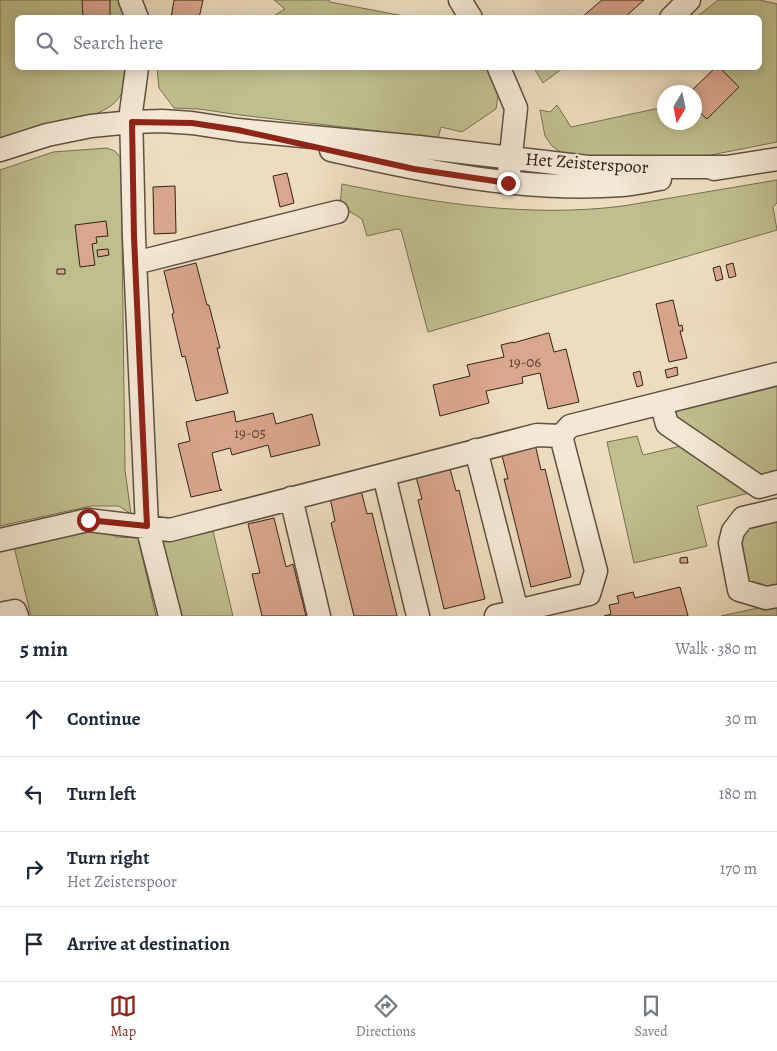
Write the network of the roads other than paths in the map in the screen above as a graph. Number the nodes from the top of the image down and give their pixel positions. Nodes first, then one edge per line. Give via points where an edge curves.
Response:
1 (130, 0) edge
2 (460, 0) edge
3 (689, 0) edge
4 (137, 15) edge
5 (469, 15) edge
6 (674, 15) edge
7 (136, 70) edge
8 (500, 70) edge
9 (132, 122) junction
10 (238, 130) junction
11 (0, 150) edge
12 (512, 158) junction
13 (777, 159) edge
14 (727, 167) junction
15 (508, 183) junction
16 (337, 212) dead end
17 (135, 263) junction
18 (777, 374) edge
19 (661, 404) junction
20 (561, 436) junction
21 (476, 450) junction
22 (384, 475) junction
23 (777, 482) edge
24 (291, 498) junction
25 (777, 510) edge
26 (147, 526) junction
27 (0, 540) edge
28 (777, 596) edge
29 (550, 610) edge
30 (506, 613) edge
31 (0, 614) edge
32 (17, 616) edge
33 (170, 616) edge
34 (320, 616) edge
35 (418, 616) edge

1 - 4 street
2 - 5 street
3 - 6 street
7 - 9 street
8 - 12 street via 516,108
9 - 10 street, Het Zeisterspoor via 192,123
9 - 11 street, Het Zeisterspoor via 47,135
9 - 17 street
10 - 12 street, Het Zeisterspoor
10 - 15 street, Het Zeisterspoor via 414,169
12 - 14 street, Het Zeisterspoor via 588,167
12 - 15 street
13 - 14 street, Het Zeisterspoor
14 - 15 street, Het Zeisterspoor via 624,185
16 - 17 street
17 - 26 street
18 - 19 street
19 - 20 street via 570,426
19 - 23 street via 667,424 759,487
20 - 21 street via 537,435
20 - 29 street via 596,571 589,594
21 - 22 street
21 - 30 street
22 - 24 street
22 - 35 street
24 - 26 street via 170,530
24 - 34 street
25 - 28 street via 743,518 733,531 730,543 739,590 766,598
26 - 27 street via 88,520
26 - 33 street
29 - 30 street
31 - 32 street via 15,611

